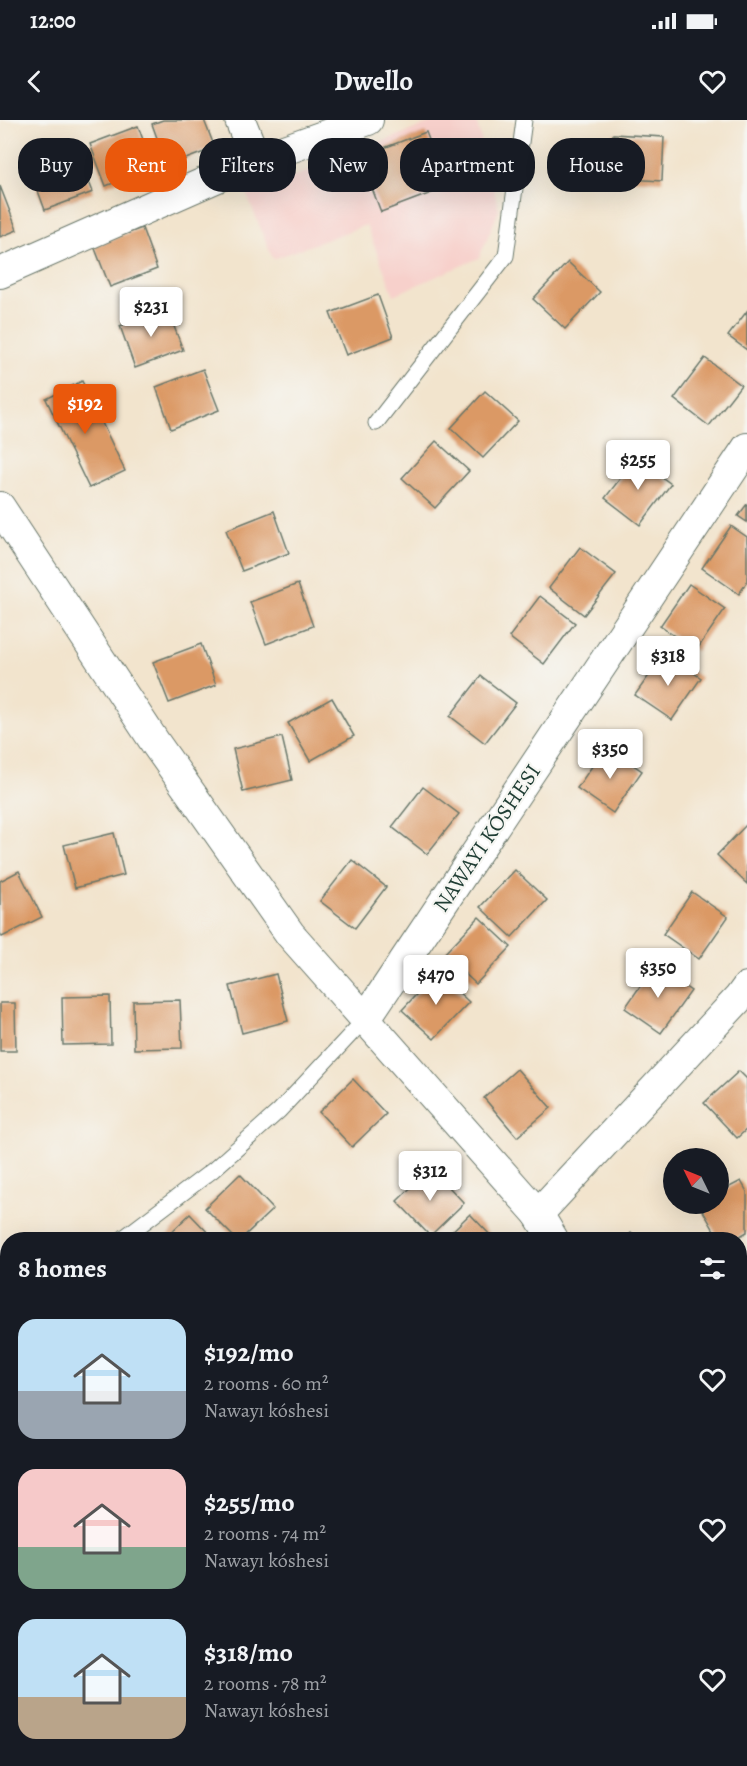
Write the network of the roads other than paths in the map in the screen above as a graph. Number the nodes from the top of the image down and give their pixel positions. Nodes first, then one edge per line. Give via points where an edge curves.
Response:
1 (240, 120) edge
2 (368, 120) edge
3 (524, 120) edge
4 (247, 138) edge
5 (296, 146) edge
6 (199, 185) edge
7 (0, 273) edge
8 (376, 423) dead end
9 (747, 448) edge
10 (0, 507) edge
11 (747, 987) edge
12 (366, 1018) junction
13 (538, 1214) junction
14 (131, 1232) edge
15 (549, 1232) edge

1 - 4 street
2 - 5 street
3 - 8 lane via 506,256
6 - 7 street
9 - 12 street
10 - 12 street via 156,744 290,934
11 - 13 street
12 - 13 street
12 - 14 lane via 262,1126 213,1170
13 - 15 street

